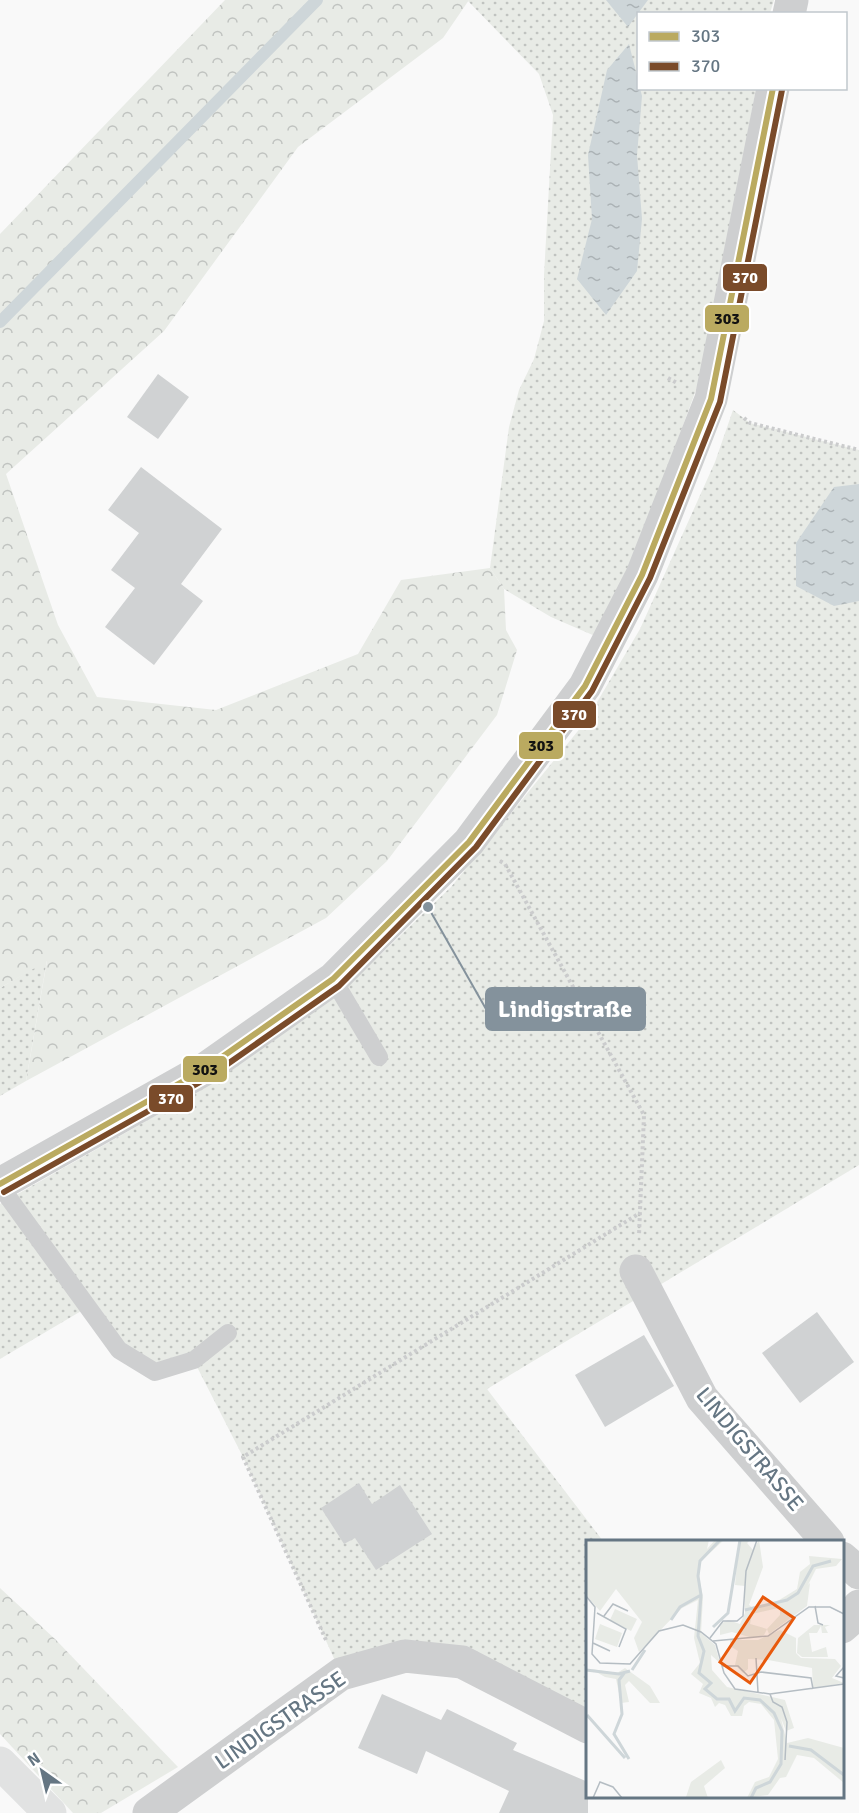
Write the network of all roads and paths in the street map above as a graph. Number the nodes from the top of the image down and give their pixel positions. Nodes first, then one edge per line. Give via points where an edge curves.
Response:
1 (773, 90) edge
2 (750, 423) dead end
3 (859, 450) edge
4 (469, 842) junction
5 (333, 979) junction
6 (379, 1057) dead end
7 (0, 1185) edge
8 (640, 1213) junction
9 (636, 1271) joint
10 (228, 1333) dead end
11 (826, 1540) edge
12 (844, 1559) edge
13 (859, 1573) edge
14 (859, 1606) edge
15 (844, 1626) edge
16 (341, 1674) junction
17 (586, 1726) edge
18 (0, 1763) edge
19 (50, 1813) edge
20 (149, 1813) edge

1 - 4 street via 711,399 642,575 585,686
2 - 3 path
4 - 5 street
4 - 8 path via 505,864 644,1115
5 - 6 lane
5 - 7 street via 205,1069
7 - 10 lane via 119,1350 155,1372 194,1360
8 - 9 path
8 - 16 path via 243,1457
9 - 11 street, LINDIGSTRASSE via 702,1398
12 - 13 street
14 - 15 street
16 - 17 street, LINDIGSTRASSE via 405,1656 462,1662
16 - 20 street, LINDIGSTRASSE
18 - 19 street

